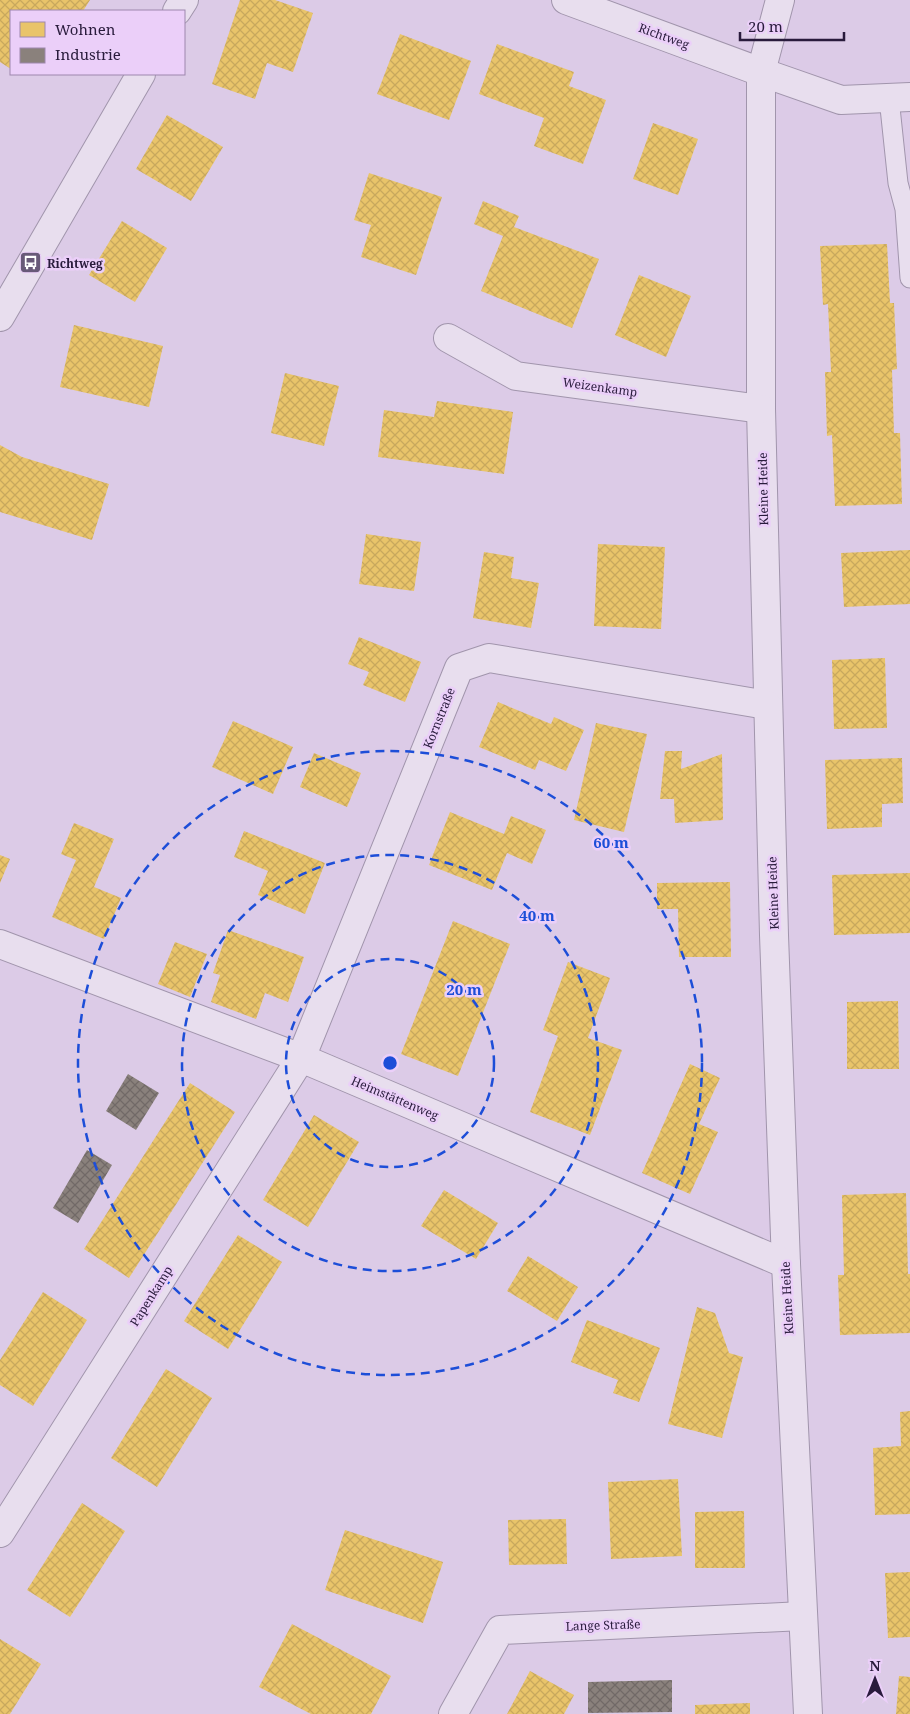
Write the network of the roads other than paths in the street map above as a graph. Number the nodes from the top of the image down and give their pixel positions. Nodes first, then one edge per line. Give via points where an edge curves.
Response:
1 (566, 0) edge
2 (780, 0) edge
3 (761, 72) junction
4 (140, 75) edge
5 (899, 98) edge
6 (910, 278) edge
7 (0, 317) edge
8 (448, 338) dead end
9 (761, 409) junction
10 (768, 705) junction
11 (0, 944) edge
12 (301, 1058) junction
13 (786, 1264) junction
14 (0, 1533) edge
15 (803, 1616) junction
16 (453, 1714) edge
17 (808, 1714) edge

1 - 3 street, Richtweg
2 - 3 street, Kleine Heide
3 - 5 street, Richtweg via 841,100
3 - 9 street, Kleine Heide
4 - 7 street
5 - 6 lane via 898,183 905,209
8 - 9 street, Weizenkamp via 516,376
9 - 10 street, Kleine Heide
10 - 12 street, Kornstraße via 489,658 459,668
10 - 13 street, Kleine Heide
11 - 12 street, Heimstättenweg
12 - 13 street, Heimstättenweg
12 - 14 street, Papenkamp
13 - 15 street, Kleine Heide
15 - 16 street, Lange Straße via 500,1630
15 - 17 street, Kleine Heide

